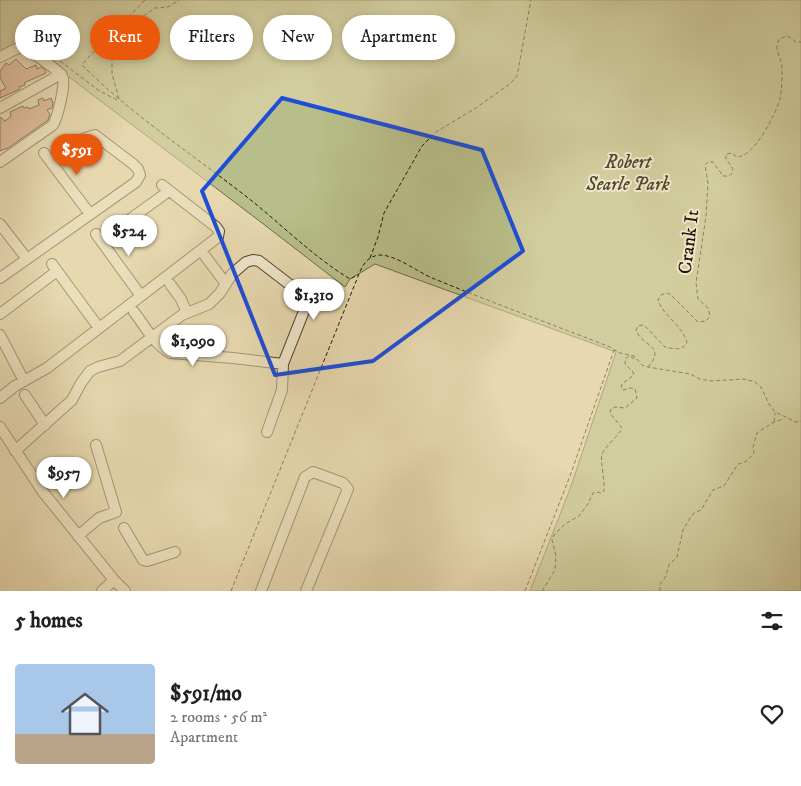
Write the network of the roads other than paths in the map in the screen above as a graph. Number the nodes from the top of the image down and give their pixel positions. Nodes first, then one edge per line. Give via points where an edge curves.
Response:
1 (0, 57) edge
2 (61, 74) junction
3 (0, 108) edge
4 (44, 153) dead end
5 (0, 162) edge
6 (52, 163) junction
7 (90, 214) junction
8 (0, 224) edge
9 (206, 256) dead end
10 (26, 259) junction
11 (0, 278) edge
12 (170, 284) dead end
13 (226, 284) junction
14 (141, 296) junction
15 (134, 312) dead end
16 (187, 313) junction
17 (0, 314) edge
18 (99, 328) junction
19 (0, 335) edge
20 (154, 337) junction
21 (283, 364) junction
22 (24, 381) junction
23 (25, 395) dead end
24 (0, 398) edge
25 (45, 425) junction
26 (0, 427) edge
27 (267, 432) dead end
28 (96, 445) dead end
29 (15, 451) junction
30 (124, 528) dead end
31 (78, 536) junction
32 (175, 552) dead end
33 (114, 580) junction
34 (102, 591) edge
35 (125, 591) edge
36 (261, 591) edge
37 (306, 591) edge

1 - 2 street via 24,48
2 - 3 street
2 - 5 street via 64,82 54,125
4 - 6 street
6 - 7 street
6 - 7 street via 85,138 95,135 136,167 140,175 138,180
7 - 10 street
8 - 10 street
9 - 13 street
10 - 11 street
12 - 16 street via 182,299
13 - 16 street via 212,302
13 - 21 street via 246,262 256,260 304,296 306,306
14 - 14 street via 99,237 165,188 216,227 219,233
14 - 18 street
15 - 20 street
16 - 20 street
17 - 18 street via 55,268
18 - 22 street via 47,368
19 - 22 street
20 - 21 street via 170,353
20 - 25 street via 120,361 90,371 72,400
21 - 27 street via 281,394
22 - 24 street
23 - 25 street
25 - 29 street
26 - 29 street
28 - 31 street via 116,512 99,518
29 - 31 street
30 - 32 street via 143,560
31 - 33 street
33 - 34 street
33 - 35 street
36 - 37 street via 305,477 313,472 343,483 348,489

